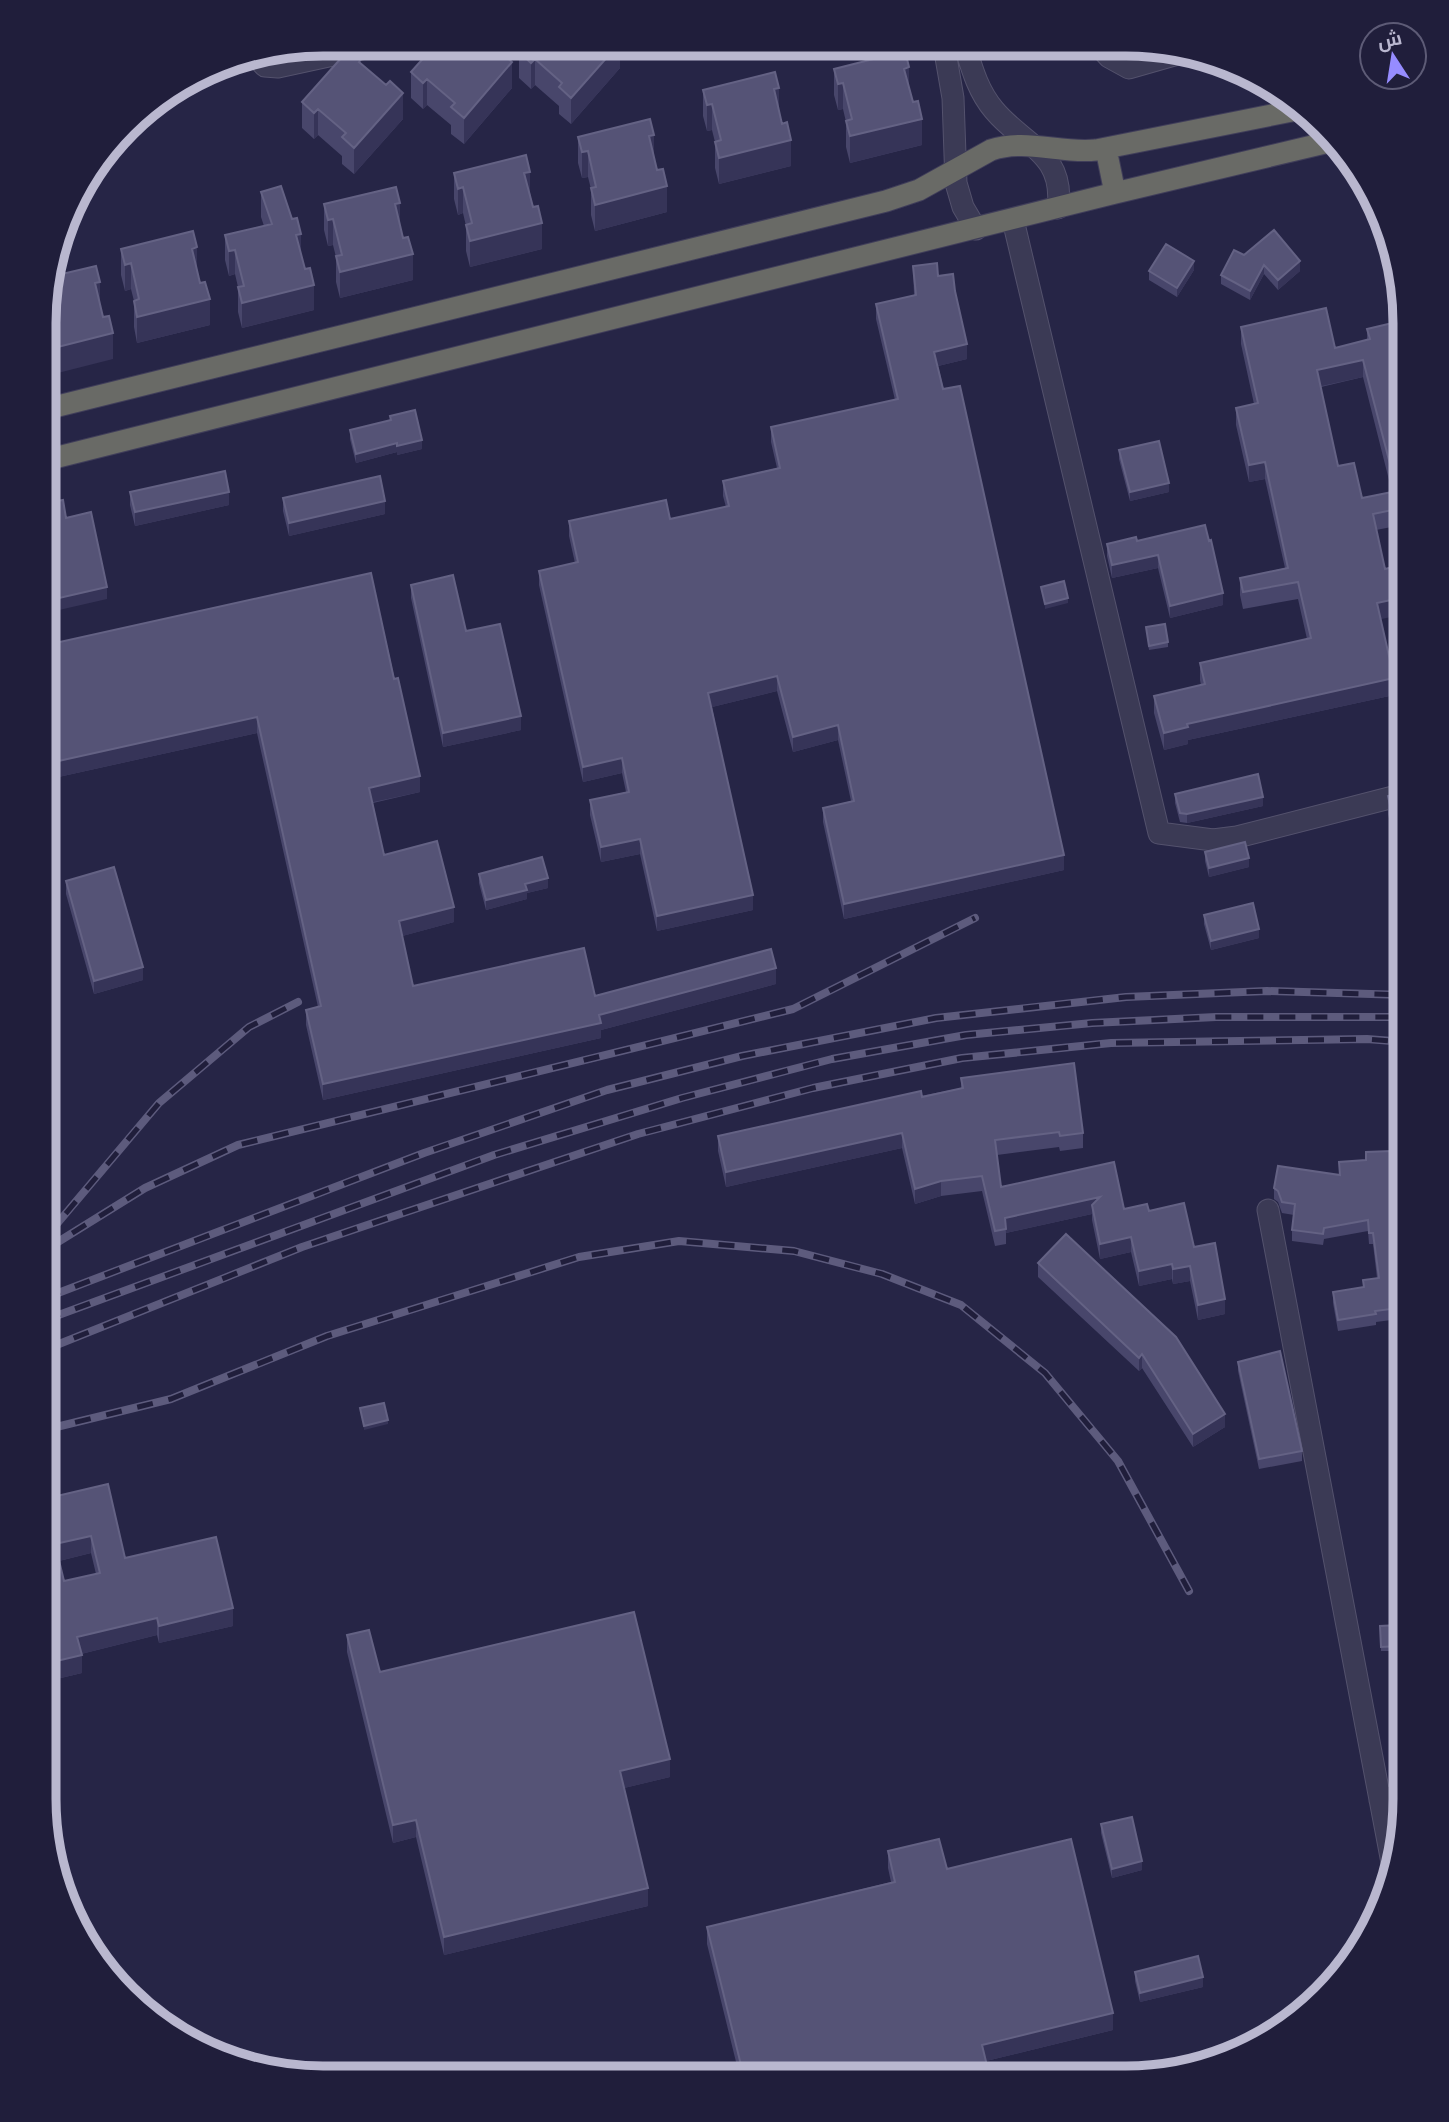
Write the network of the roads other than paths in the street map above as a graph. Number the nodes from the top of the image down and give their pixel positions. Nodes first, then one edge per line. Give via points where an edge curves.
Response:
1 (329, 56) edge
2 (946, 56) edge
3 (968, 56) edge
4 (1108, 56) edge
5 (1163, 58) edge
6 (262, 63) edge
7 (1289, 112) edge
8 (1324, 143) edge
9 (1034, 145) junction
10 (1106, 149) junction
11 (956, 171) junction
12 (1115, 193) junction
13 (1058, 208) junction
14 (1013, 220) junction
15 (976, 229) junction
16 (56, 407) edge
17 (56, 458) edge
18 (1393, 797) edge
19 (1268, 1210) dead end
20 (1393, 1797) edge
21 (1380, 1800) junction
22 (1389, 1846) edge

1 - 6 street via 278,67
2 - 11 street via 953,98
3 - 9 street via 988,103
4 - 5 street via 1129,68
7 - 10 highway
8 - 12 highway
9 - 10 highway via 1084,152
9 - 11 highway via 1002,146
9 - 13 street via 1054,169
10 - 12 highway
11 - 15 street via 959,195
11 - 16 highway via 886,201
12 - 13 highway
13 - 14 highway
14 - 15 highway
14 - 18 street via 1159,834 1213,840 1237,837
15 - 17 highway
19 - 21 street
20 - 21 street
21 - 22 street

